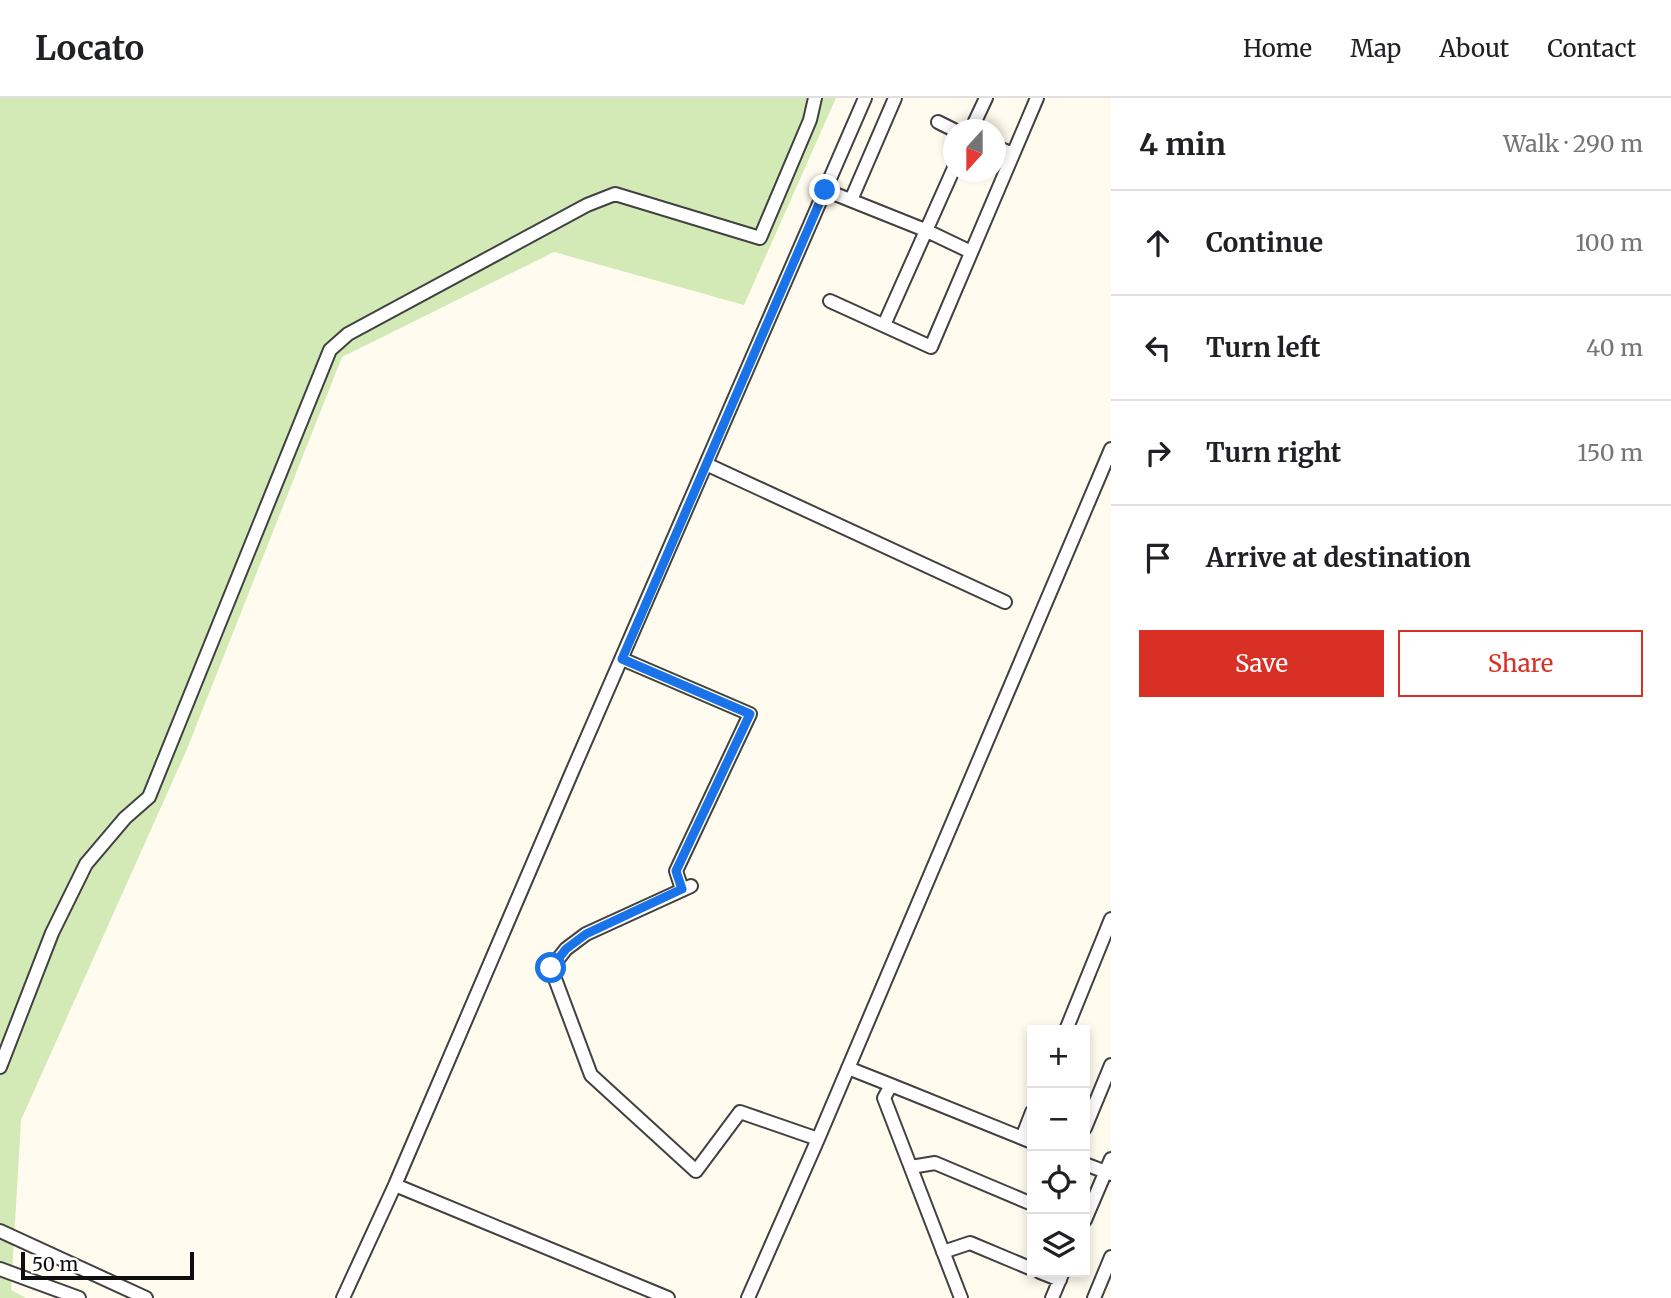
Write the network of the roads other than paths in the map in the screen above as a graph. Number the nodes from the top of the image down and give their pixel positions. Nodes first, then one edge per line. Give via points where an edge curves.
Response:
1 (816, 98) edge
2 (865, 98) edge
3 (895, 98) edge
4 (986, 98) edge
5 (1037, 98) edge
6 (976, 119) edge
7 (938, 122) dead end
8 (943, 124) edge
9 (1006, 151) edge
10 (1013, 154) junction
11 (947, 182) edge
12 (825, 190) junction
13 (851, 200) junction
14 (925, 230) junction
15 (971, 252) junction
16 (830, 301) dead end
17 (884, 325) junction
18 (1111, 449) edge
19 (706, 464) junction
20 (1005, 601) dead end
21 (622, 659) junction
22 (1111, 919) edge
23 (1107, 940) edge
24 (1068, 1025) edge
25 (1111, 1065) edge
26 (0, 1067) edge
27 (848, 1068) junction
28 (891, 1085) junction
29 (1090, 1116) edge
30 (818, 1139) junction
31 (1027, 1140) edge
32 (1111, 1159) edge
33 (1090, 1166) edge
34 (911, 1167) junction
35 (1108, 1173) edge
36 (395, 1185) junction
37 (1027, 1202) edge
38 (1088, 1214) edge
39 (0, 1231) edge
40 (943, 1252) junction
41 (1111, 1257) edge
42 (1027, 1267) edge
43 (0, 1269) edge
44 (1062, 1277) edge
45 (79, 1298) edge
46 (146, 1298) edge
47 (343, 1298) edge
48 (668, 1298) edge
49 (748, 1298) edge
50 (961, 1298) edge
51 (1052, 1298) edge
52 (1094, 1298) edge

1 - 26 lane via 760,238 615,194 348,334 330,350 149,797 86,864 52,933
2 - 12 lane
3 - 13 lane
4 - 6 lane
5 - 10 lane
7 - 8 lane
9 - 10 lane
10 - 15 lane
11 - 14 lane
12 - 13 lane
12 - 19 lane
13 - 14 lane
14 - 15 lane
14 - 17 lane
15 - 17 lane via 931,348
16 - 17 lane
18 - 27 lane
19 - 20 lane
19 - 21 lane
21 - 30 lane via 750,714 676,871 686,887 586,934 551,968 591,1075 696,1171 740,1112
21 - 36 lane
22 - 23 lane
23 - 24 lane
25 - 29 lane
27 - 28 lane
27 - 30 lane
28 - 31 lane
28 - 34 lane via 884,1098
30 - 49 lane
32 - 35 lane
33 - 35 lane
34 - 37 lane via 935,1163
34 - 40 lane
35 - 38 lane
36 - 47 lane
36 - 48 lane
39 - 46 lane
40 - 42 lane via 970,1243
40 - 50 lane
41 - 52 lane
43 - 45 lane
44 - 51 lane

